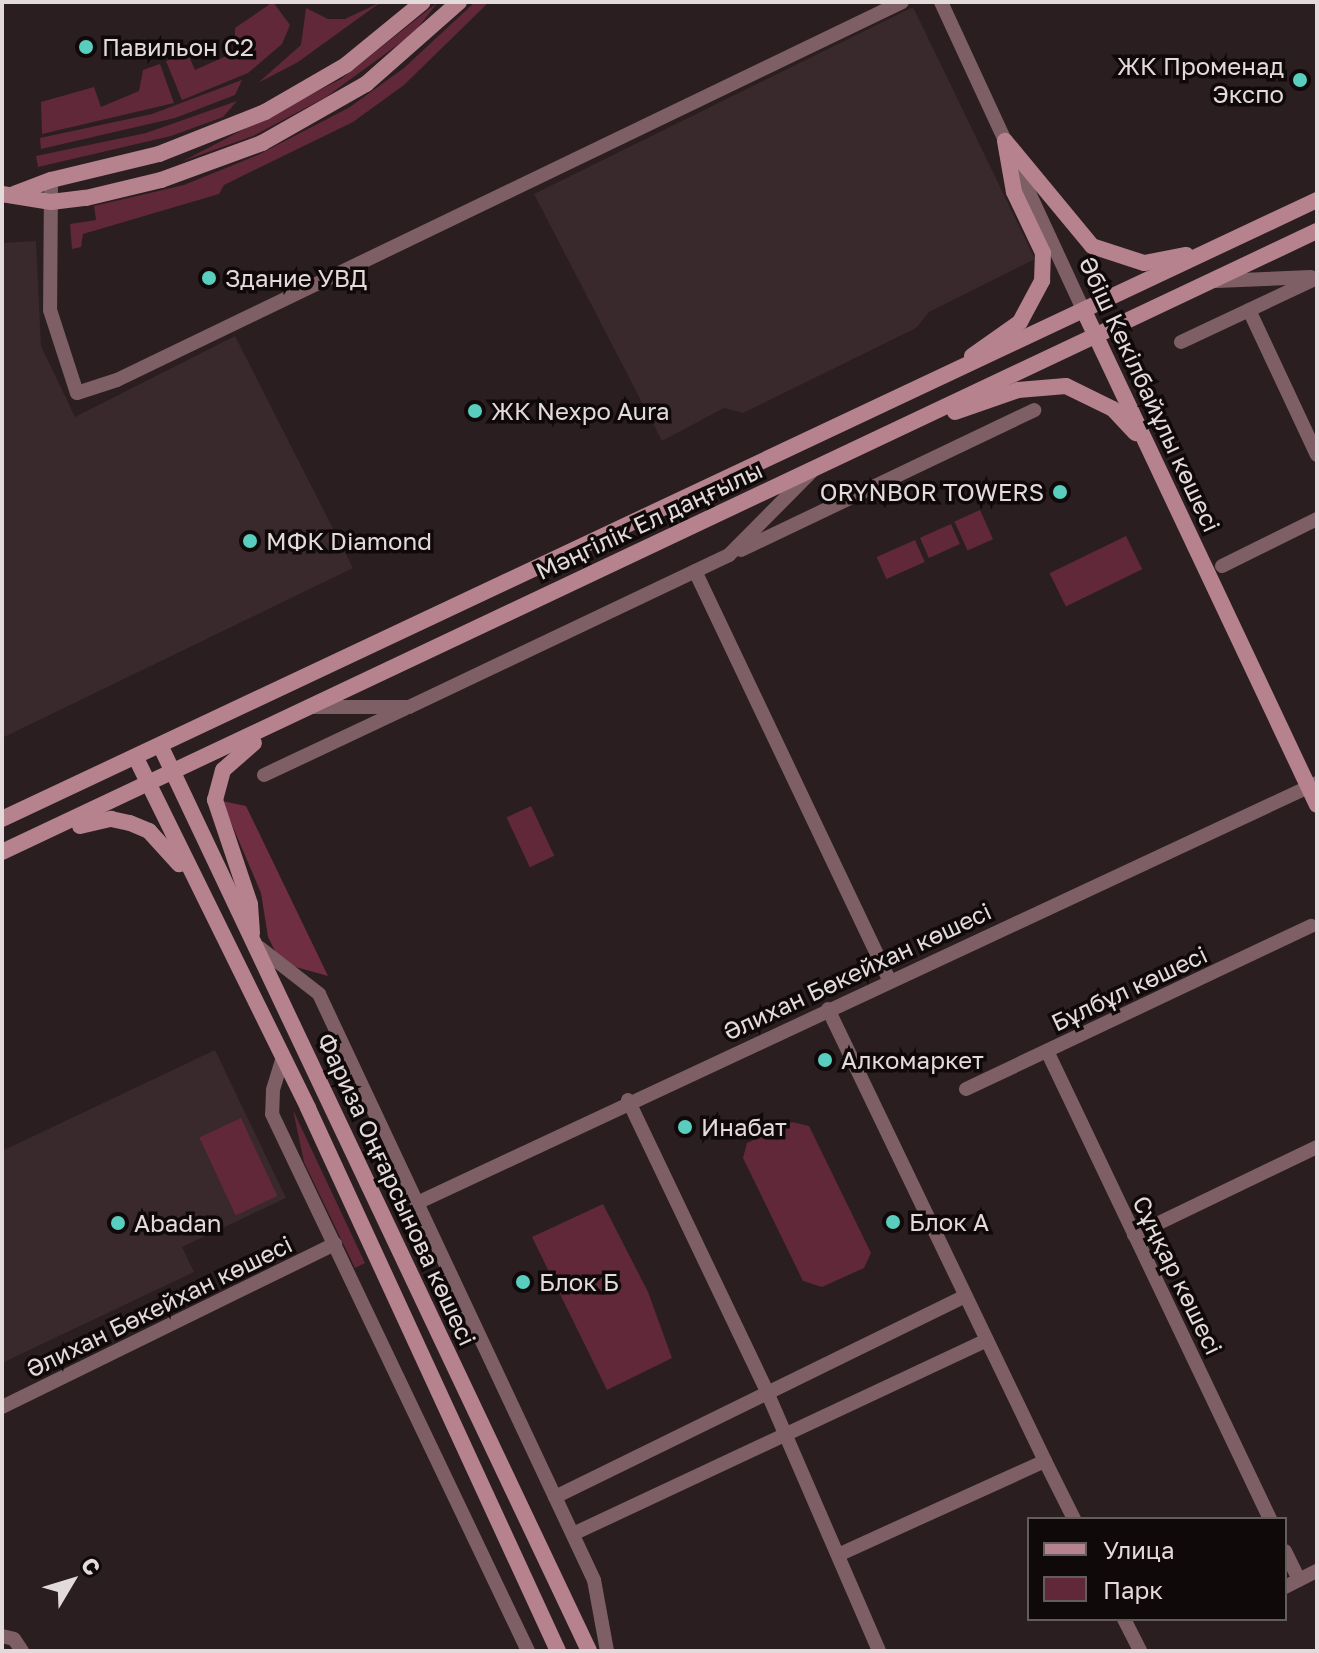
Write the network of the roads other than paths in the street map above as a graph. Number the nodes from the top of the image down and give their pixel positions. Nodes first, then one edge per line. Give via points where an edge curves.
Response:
1 (423, 2) edge
2 (459, 2) edge
3 (902, 2) edge
4 (941, 2) edge
5 (1005, 141) junction
6 (51, 180) junction
7 (8, 194) edge
8 (1317, 200) edge
9 (51, 202) junction
10 (1317, 231) edge
11 (1209, 251) junction
12 (1317, 277) edge
13 (1212, 281) junction
14 (1249, 310) junction
15 (1084, 311) junction
16 (1095, 336) junction
17 (1181, 342) dead end
18 (961, 367) junction
19 (1034, 410) dead end
20 (885, 435) junction
21 (1146, 444) junction
22 (1317, 455) edge
23 (816, 468) junction
24 (814, 515) junction
25 (1317, 519) edge
26 (729, 555) junction
27 (1222, 566) dead end
28 (695, 571) junction
29 (409, 707) junction
30 (302, 710) junction
31 (161, 747) junction
32 (136, 758) junction
33 (174, 773) junction
34 (264, 775) dead end
35 (149, 784) junction
36 (1313, 785) edge
37 (1317, 805) edge
38 (2, 819) edge
39 (8, 849) edge
40 (202, 889) junction
41 (1311, 926) dead end
42 (252, 939) junction
43 (890, 981) junction
44 (828, 1009) junction
45 (1047, 1051) junction
46 (283, 1057) junction
47 (966, 1089) dead end
48 (628, 1100) junction
49 (1317, 1147) edge
50 (336, 1169) junction
51 (417, 1203) junction
52 (1134, 1235) junction
53 (335, 1244) junction
54 (965, 1296) junction
55 (987, 1340) junction
56 (458, 1374) junction
57 (767, 1392) junction
58 (2, 1407) edge
59 (786, 1435) junction
60 (1045, 1461) junction
61 (475, 1470) junction
62 (555, 1497) junction
63 (1073, 1517) edge
64 (1269, 1517) edge
65 (573, 1534) junction
66 (838, 1555) junction
67 (1287, 1555) edge
68 (1317, 1571) edge
69 (1299, 1580) junction
70 (1287, 1586) edge
71 (1125, 1621) edge
72 (2, 1636) edge
73 (22, 1651) edge
74 (528, 1651) edge
75 (558, 1651) edge
76 (577, 1651) edge
77 (589, 1651) edge
78 (607, 1651) edge
79 (879, 1651) edge
80 (1140, 1651) edge

1 - 6 main road via 346,65 265,112 159,154
2 - 9 main road via 366,84 262,143 161,180
3 - 9 street via 117,380 77,393 50,310
4 - 5 street, Әбіш Кекілбайұлы көшесі
5 - 11 main road via 1100,251 1144,263
5 - 15 street, Әбіш Кекілбайұлы көшесі
5 - 18 main road via 1014,192 1043,253 1042,284 1020,322
6 - 7 main road
6 - 9 street
7 - 9 main road
8 - 11 main road, Мәңгілік Ел даңғылы
10 - 13 main road, Мәңгілік Ел даңғылы
11 - 15 main road, Мәңгілік Ел даңғылы
12 - 13 street
12 - 14 street
13 - 16 main road, Мәңгілік Ел даңғылы
14 - 17 street
14 - 22 street
15 - 16 main road, Әбіш Кекілбайұлы көшесі
15 - 18 main road, Мәңгілік Ел даңғылы
16 - 20 main road, Мәңгілік Ел даңғылы
16 - 21 main road, Әбіш Кекілбайұлы көшесі
18 - 31 main road, Мәңгілік Ел даңғылы
19 - 24 street
20 - 21 main road via 1018,390 1066,386 1113,409
20 - 23 main road, Мәңгілік Ел даңғылы
21 - 36 main road, Әбіш Кекілбайұлы көшесі
23 - 24 street via 791,503 797,513
23 - 26 street
23 - 30 main road, Мәңгілік Ел даңғылы
24 - 26 street
25 - 27 street
26 - 28 street
28 - 29 street
28 - 43 street
29 - 30 street
29 - 34 street
30 - 33 main road, Мәңгілік Ел даңғылы
30 - 42 main road via 235,756 218,780 219,823 250,904
31 - 32 main road, Мәңгілік Ел даңғылы
31 - 33 main road, Фариза Оңғарсынова көшесі
32 - 35 main road, Фариза Оңғарсынова көшесі
32 - 38 main road, Мәңгілік Ел даңғылы
33 - 35 main road, Мәңгілік Ел даңғылы
33 - 42 main road, Фариза Оңғарсынова көшесі
35 - 39 main road, Мәңгілік Ел даңғылы
35 - 40 main road, Фариза Оңғарсынова көшесі
36 - 37 main road, Әбіш Кекілбайұлы көшесі
36 - 43 street, Әлихан Бөкейхан көшесі
39 - 40 main road via 93,821 130,823 169,848
40 - 46 main road, Фариза Оңғарсынова көшесі
41 - 45 street, Бұлбұл көшесі
42 - 51 street via 272,961 319,994
42 - 56 main road, Фариза Оңғарсынова көшесі
43 - 44 street, Әлихан Бөкейхан көшесі
44 - 48 street, Әлихан Бөкейхан көшесі
44 - 54 street
45 - 47 street, Бұлбұл көшесі
45 - 52 street, Сұңқар көшесі
46 - 50 main road, Фариза Оңғарсынова көшесі
46 - 53 street via 272,1114
48 - 51 street, Әлихан Бөкейхан көшесі
48 - 57 street
49 - 52 street
50 - 56 main road via 373,1217 455,1385
50 - 61 main road, Фариза Оңғарсынова көшесі
51 - 62 street
52 - 64 street, Сұңқар көшесі
53 - 58 street, Әлихан Бөкейхан көшесі
53 - 74 street
54 - 55 street
54 - 57 street
55 - 59 street
55 - 60 street
56 - 77 main road, Фариза Оңғарсынова көшесі
57 - 59 street
57 - 62 street
59 - 65 street
59 - 66 street
60 - 63 street
60 - 66 street
61 - 75 main road, Фариза Оңғарсынова көшесі
61 - 76 main road via 468,1447 476,1440
62 - 65 street
65 - 78 street via 594,1580
66 - 79 street
67 - 69 street
68 - 69 street
69 - 70 street
71 - 80 street
72 - 73 street via 14,1639

